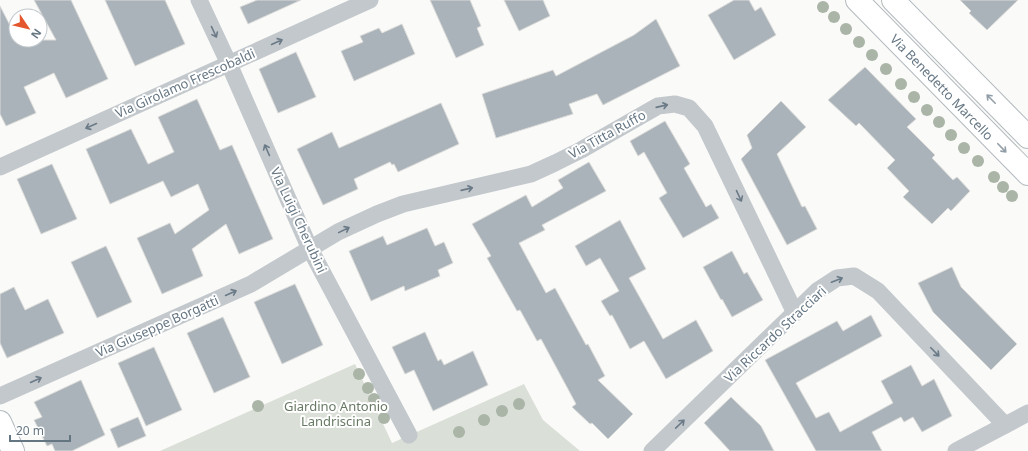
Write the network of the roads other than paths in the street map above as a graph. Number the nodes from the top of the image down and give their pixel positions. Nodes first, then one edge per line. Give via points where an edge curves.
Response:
1 (199, 0) edge
2 (370, 0) edge
3 (857, 0) edge
4 (893, 0) edge
5 (229, 64) junction
6 (1028, 137) edge
7 (0, 166) edge
8 (1028, 174) edge
9 (310, 249) junction
10 (795, 313) junction
11 (0, 396) edge
12 (1028, 413) edge
13 (0, 422) edge
14 (1005, 425) junction
15 (409, 435) dead end
16 (13, 451) edge
17 (652, 451) edge
18 (956, 451) edge

1 -> 5 street, Via Luigi Cherubini
5 -> 2 street, Via Girolamo Frescobaldi
3 -> 8 main road, Via Benedetto Marcello
6 -> 4 main road, Via Benedetto Marcello
5 -> 7 street, Via Girolamo Frescobaldi
9 -> 5 street, Via Luigi Cherubini
9 -> 10 street, Via Titta Ruffo via 338,232 403,204 531,174 581,150 658,106 675,104 689,108 705,126
11 -> 9 street, Via Giuseppe Borgatti via 251,284
9 - 15 street, Via Luigi Cherubini
10 -> 14 street, Via Riccardo Stracciari via 817,291 837,278 854,276 878,291
17 -> 10 street, Via Riccardo Stracciari
12 - 14 street
13 - 16 main road
14 - 18 street

